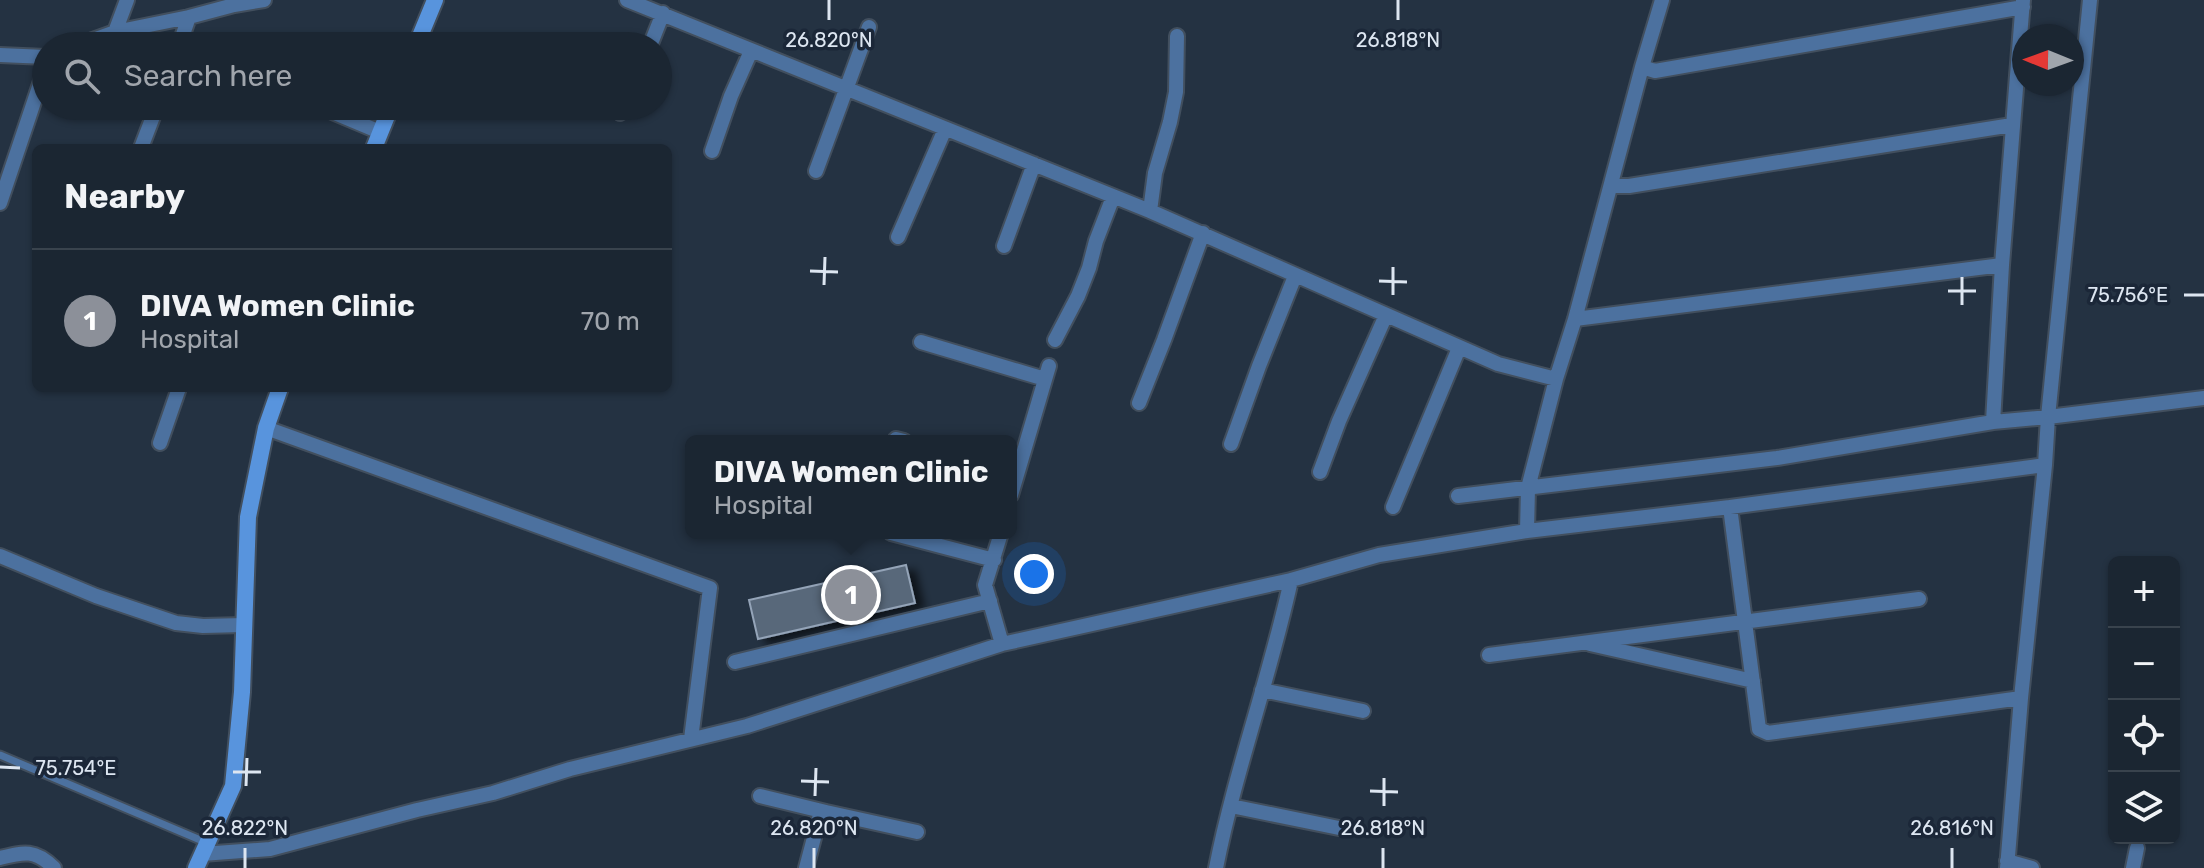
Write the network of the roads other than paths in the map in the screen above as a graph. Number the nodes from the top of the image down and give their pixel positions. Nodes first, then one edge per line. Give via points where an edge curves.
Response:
1 (127, 0) edge
2 (264, 0) edge
3 (435, 0) edge
4 (627, 0) edge
5 (1662, 0) edge
6 (2090, 0) edge
7 (235, 3) edge
8 (2023, 3) edge
9 (663, 13) junction
10 (189, 17) junction
11 (869, 27) dead end
12 (115, 32) joint
13 (184, 32) edge
14 (422, 32) edge
15 (656, 32) edge
16 (1177, 36) dead end
17 (751, 51) junction
18 (0, 55) edge
19 (32, 56) edge
20 (1642, 67) junction
21 (846, 89) junction
22 (32, 108) edge
23 (152, 120) edge
24 (351, 120) edge
25 (385, 120) edge
26 (2012, 125) junction
27 (945, 129) junction
28 (380, 132) junction
29 (143, 144) edge
30 (376, 144) edge
31 (712, 151) dead end
32 (1034, 164) junction
33 (816, 171) dead end
34 (1611, 186) junction
35 (1113, 197) junction
36 (0, 203) edge
37 (1150, 211) junction
38 (1203, 233) junction
39 (898, 237) dead end
40 (1004, 246) dead end
41 (2002, 265) junction
42 (1295, 276) junction
43 (1386, 315) junction
44 (1575, 319) junction
45 (1055, 340) dead end
46 (921, 342) dead end
47 (1459, 348) junction
48 (1556, 379) junction
49 (2204, 384) edge
50 (178, 392) edge
51 (279, 392) edge
52 (2202, 398) edge
53 (1139, 403) dead end
54 (2048, 417) junction
55 (1993, 422) junction
56 (266, 428) junction
57 (160, 443) dead end
58 (1231, 444) dead end
59 (1017, 460) edge
60 (2045, 465) junction
61 (1320, 472) dead end
62 (1528, 488) junction
63 (1458, 496) dead end
64 (1393, 507) dead end
65 (1730, 507) junction
66 (1527, 531) junction
67 (914, 539) edge
68 (999, 539) edge
69 (0, 556) edge
70 (994, 560) junction
71 (1291, 580) junction
72 (1919, 599) dead end
73 (990, 601) junction
74 (1745, 621) junction
75 (244, 625) junction
76 (1581, 642) junction
77 (1002, 644) junction
78 (1489, 655) dead end
79 (735, 662) dead end
80 (1753, 681) junction
81 (1262, 690) junction
82 (2021, 698) junction
83 (1363, 711) dead end
84 (691, 739) junction
85 (0, 755) edge
86 (760, 796) dead end
87 (1231, 806) junction
88 (826, 812) junction
89 (1339, 828) dead end
90 (917, 832) dead end
91 (2137, 848) dead end
92 (202, 855) edge
93 (0, 858) edge
94 (2007, 865) edge
95 (54, 868) edge
96 (806, 868) edge
97 (1216, 868) edge
98 (2032, 868) edge
99 (2133, 868) edge

1 - 12 street
2 - 7 street
3 - 14 street
4 - 9 street
5 - 20 street
6 - 54 street
7 - 10 street
8 - 20 street via 1655,71
8 - 26 street
9 - 15 street
9 - 17 street
10 - 12 street
10 - 13 street
11 - 21 street
16 - 37 street via 1176,92
17 - 21 street
17 - 31 street
18 - 19 street
20 - 34 street
21 - 27 street
21 - 33 street
22 - 36 street
23 - 29 street
24 - 28 street
25 - 28 street
26 - 34 street
26 - 41 street
27 - 32 street
27 - 39 street
28 - 30 street
32 - 35 street
32 - 40 street
34 - 44 street
35 - 37 street
35 - 45 street via 1078,296
37 - 38 street
38 - 42 street
38 - 53 street
41 - 44 street
41 - 55 street
42 - 43 street
42 - 58 street
43 - 47 street
43 - 61 street
44 - 48 street
46 - 59 street via 1047,372
47 - 48 street
47 - 64 street
48 - 62 street
49 - 52 street
50 - 57 street
51 - 56 street
52 - 54 street
54 - 55 street
54 - 60 street
55 - 62 street via 1777,458
56 - 75 street via 248,517
56 - 84 street via 710,588
60 - 65 street
60 - 82 street
62 - 63 street
62 - 66 street
65 - 66 street
65 - 74 street
66 - 71 street via 1379,555
67 - 70 street
68 - 70 street
69 - 75 street via 176,623
70 - 73 street via 985,585
71 - 77 street
71 - 81 street
72 - 74 street
73 - 77 street
73 - 79 street
74 - 76 street
74 - 80 street
75 - 92 street via 233,786
76 - 78 street
76 - 80 street
77 - 84 street
80 - 82 street via 1759,729 1768,733
81 - 83 street
81 - 87 street
82 - 94 street
84 - 92 street via 270,849
85 - 92 lane
86 - 88 street
87 - 89 street
87 - 97 street
88 - 90 street
88 - 96 street via 820,815
91 - 99 street
93 - 95 street via 23,852 38,855
94 - 98 street

